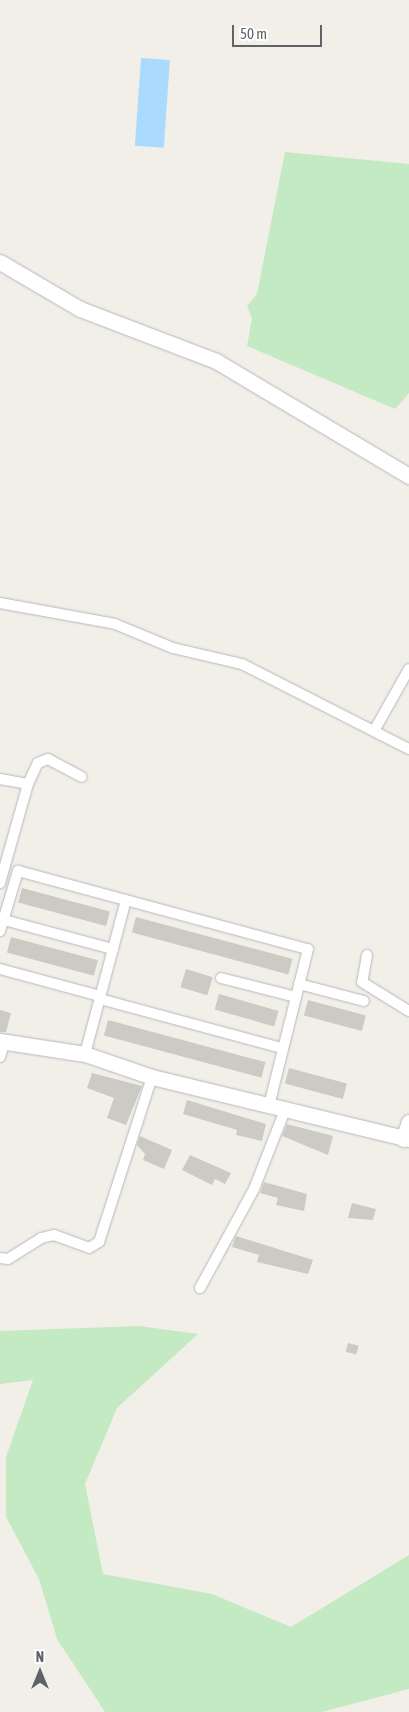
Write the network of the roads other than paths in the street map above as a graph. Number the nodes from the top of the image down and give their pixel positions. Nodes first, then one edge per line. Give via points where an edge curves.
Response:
1 (0, 262) edge
2 (409, 476) edge
3 (0, 603) edge
4 (409, 669) edge
5 (374, 730) junction
6 (409, 749) edge
7 (82, 777) dead end
8 (0, 779) edge
9 (28, 784) junction
10 (0, 883) edge
11 (126, 900) junction
12 (4, 920) junction
13 (0, 932) edge
14 (113, 949) junction
15 (368, 955) dead end
16 (0, 969) edge
17 (221, 978) dead end
18 (299, 984) junction
19 (100, 997) junction
20 (296, 997) junction
21 (364, 1001) dead end
22 (409, 1011) edge
23 (2, 1041) edge
24 (282, 1048) junction
25 (85, 1054) junction
26 (0, 1057) edge
27 (152, 1077) junction
28 (269, 1105) junction
29 (285, 1110) junction
30 (409, 1122) edge
31 (406, 1139) edge
32 (0, 1258) edge
33 (200, 1288) dead end

1 - 2 street via 80,308 216,361
3 - 5 street via 115,624 173,648 242,664
4 - 5 street
5 - 6 street
7 - 9 street via 48,760 38,763
8 - 9 street
9 - 10 street
11 - 12 street via 18,871
11 - 14 street
11 - 18 street via 308,949
12 - 13 street
12 - 14 street
14 - 19 street
15 - 22 street via 362,982
16 - 19 street
17 - 20 street
18 - 20 street
18 - 21 street
19 - 24 street
19 - 25 street
20 - 24 street
23 - 25 street
23 - 26 street
24 - 28 street
25 - 27 street
27 - 28 street
27 - 32 street via 99,1242 89,1248 54,1235 41,1238 8,1258
28 - 29 street
29 - 31 street
29 - 33 street via 254,1189
30 - 31 street

